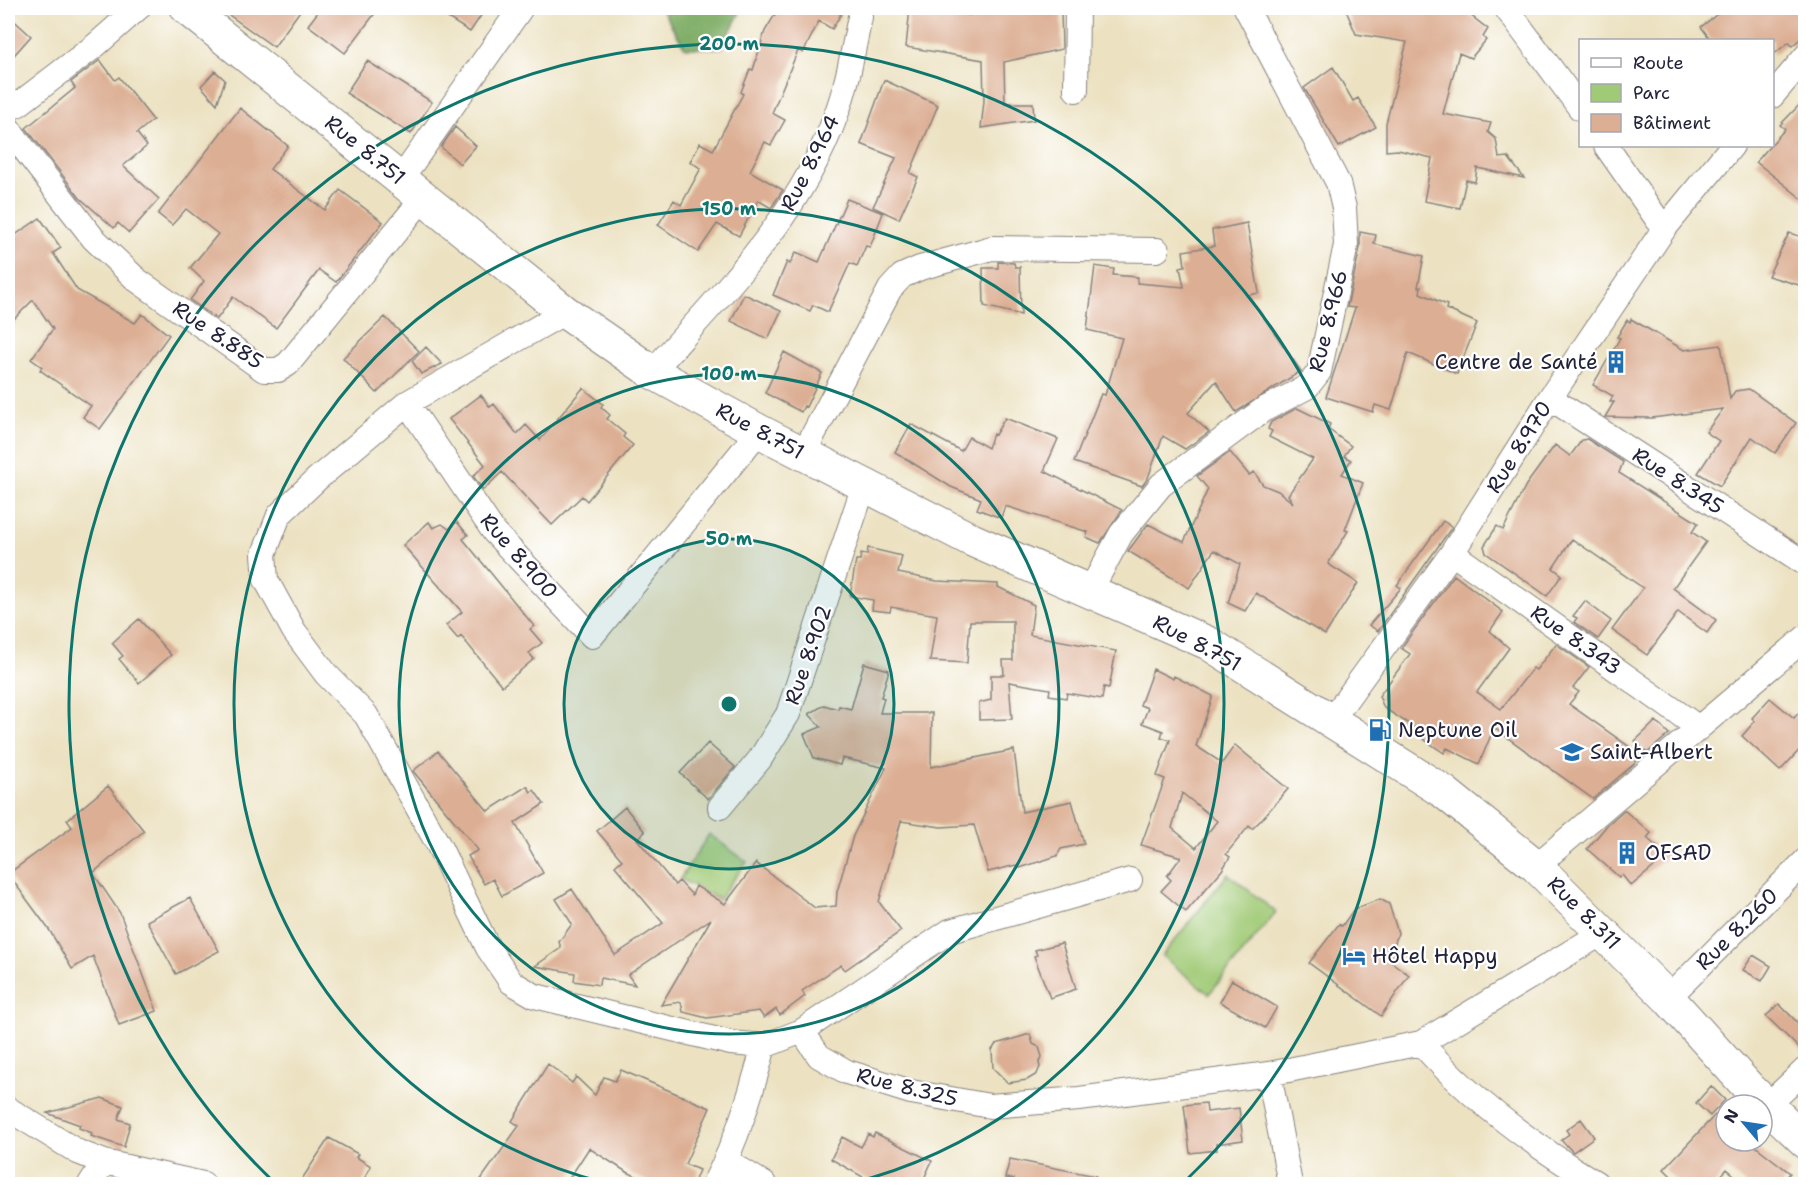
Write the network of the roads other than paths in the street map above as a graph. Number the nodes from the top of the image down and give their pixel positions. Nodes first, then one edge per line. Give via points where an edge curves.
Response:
1 (138, 8) edge
2 (520, 8) edge
3 (1077, 8) edge
4 (1246, 8) edge
5 (1506, 8) edge
6 (199, 11) edge
7 (860, 17) dead end
8 (1806, 56) edge
9 (1076, 90) dead end
10 (1774, 95) edge
11 (1579, 105) edge
12 (8, 109) edge
13 (8, 129) edge
14 (1607, 147) edge
15 (1731, 147) edge
16 (413, 188) junction
17 (1664, 229) junction
18 (1156, 250) dead end
19 (565, 312) junction
20 (652, 372) junction
21 (1550, 398) junction
22 (407, 403) junction
23 (759, 431) junction
24 (803, 454) junction
25 (864, 485) junction
26 (1452, 553) junction
27 (1806, 564) edge
28 (1090, 591) junction
29 (1806, 637) edge
30 (1330, 722) junction
31 (1699, 728) junction
32 (720, 807) dead end
33 (1806, 860) edge
34 (1536, 866) junction
35 (1130, 880) dead end
36 (1604, 932) junction
37 (1668, 998) junction
38 (802, 1031) junction
39 (1421, 1043) junction
40 (764, 1046) junction
41 (1806, 1069) edge
42 (1269, 1074) junction
43 (1757, 1093) edge
44 (1774, 1099) edge
45 (8, 1109) edge
46 (1774, 1111) edge
47 (1806, 1142) edge
48 (727, 1161) junction
49 (104, 1162) junction
50 (1596, 1183) edge
51 (90, 1185) edge
52 (203, 1185) edge
53 (714, 1185) edge
54 (764, 1185) edge
55 (1290, 1185) edge

1 - 12 street via 88,51
2 - 16 street, Rue 8.885
3 - 9 street
4 - 28 street, Rue 8.966 via 1338,183 1344,208 1346,245 1319,372 1307,387 1263,410 1161,485 1121,534
5 - 11 street
6 - 16 main road, Rue 8.751
7 - 20 street, Rue 8.964 via 847,82 835,117 793,201 760,251
8 - 10 street
13 - 16 street, Rue 8.885 via 93,238 137,280 264,370 288,364
14 - 17 street
15 - 17 street, Rue 8.970
16 - 19 main road, Rue 8.751
17 - 21 street, Rue 8.970
18 - 24 street via 992,248 902,276 890,289
19 - 20 main road, Rue 8.751
19 - 22 street
20 - 23 main road, Rue 8.751
21 - 26 street, Rue 8.970
21 - 27 street, Rue 8.345
22 - 23 street, Rue 8.900 via 494,532 592,636
22 - 40 street via 279,515 264,554 266,580 294,631 326,674 366,715 439,846 488,948 511,982 535,996 731,1043
23 - 24 main road, Rue 8.751
24 - 25 main road, Rue 8.751
25 - 28 main road, Rue 8.751 via 972,540
25 - 32 street, Rue 8.902 via 789,714 760,759
26 - 30 street, Rue 8.970
26 - 31 street, Rue 8.343
28 - 30 main road, Rue 8.751 via 1208,643
29 - 31 street
30 - 34 main road, Rue 8.311 via 1444,792
31 - 34 street
33 - 37 street, Rue 8.260
34 - 36 main road, Rue 8.311
35 - 38 street via 950,931
36 - 37 main road, Rue 8.311
36 - 39 street, Rue 8.325
37 - 43 main road, Rue 8.311
38 - 40 street
38 - 42 street, Rue 8.325 via 819,1056 847,1072 911,1092 990,1106 1079,1099
39 - 42 street, Rue 8.325
39 - 50 street via 1489,1111
40 - 48 street
41 - 44 street
42 - 55 street
45 - 49 street via 78,1152
46 - 47 main road, Rue 8.311
48 - 53 street
48 - 54 street
49 - 51 street
49 - 52 street

